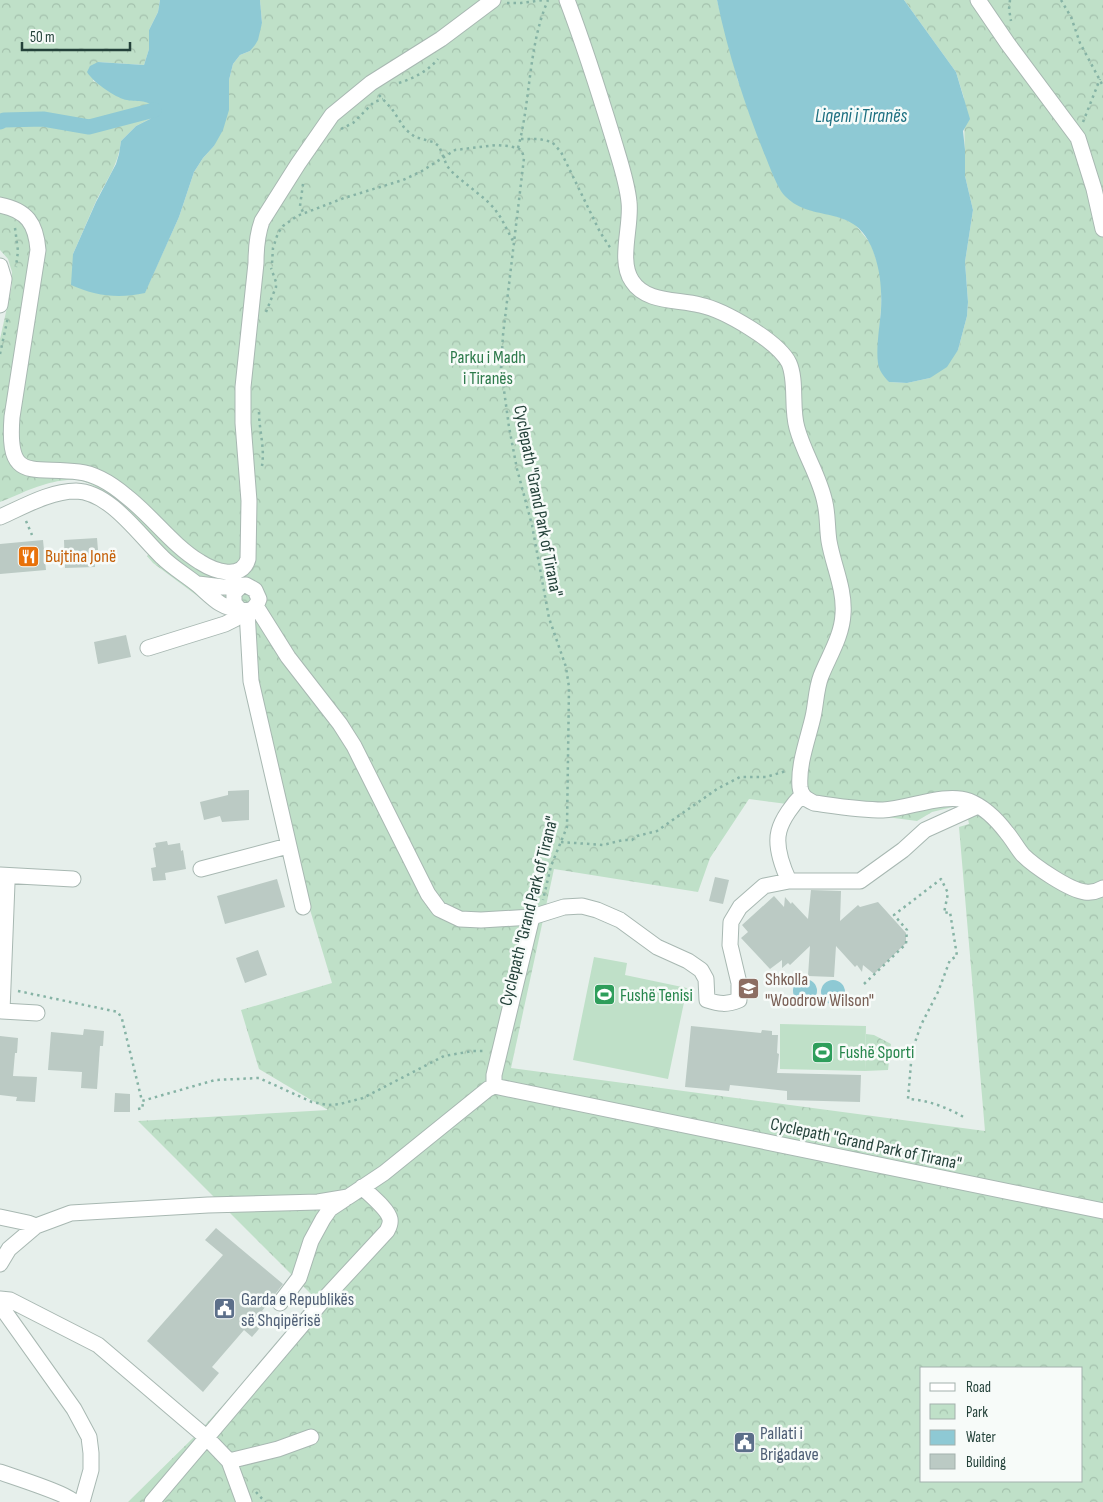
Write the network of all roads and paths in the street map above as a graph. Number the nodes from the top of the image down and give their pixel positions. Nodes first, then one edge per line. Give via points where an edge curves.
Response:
1 (493, 0) edge
2 (548, 0) edge
3 (567, 0) edge
4 (978, 0) edge
5 (1061, 0) edge
6 (1100, 79) junction
7 (371, 84) junction
8 (1103, 86) edge
9 (383, 99) junction
10 (337, 132) dead end
11 (1078, 138) junction
12 (521, 139) junction
13 (518, 148) junction
14 (443, 158) junction
15 (0, 205) edge
16 (1103, 229) edge
17 (514, 242) junction
18 (626, 264) junction
19 (0, 266) edge
20 (0, 304) edge
21 (264, 317) dead end
22 (259, 407) dead end
23 (260, 474) dead end
24 (0, 517) edge
25 (198, 584) junction
26 (241, 586) junction
27 (246, 609) junction
28 (148, 648) dead end
29 (803, 759) junction
30 (802, 795) junction
31 (978, 806) junction
32 (561, 842) junction
33 (288, 846) junction
34 (201, 869) dead end
35 (3, 876) edge
36 (73, 879) dead end
37 (789, 881) junction
38 (1103, 888) edge
39 (303, 907) dead end
40 (536, 916) junction
41 (864, 984) dead end
42 (3, 987) junction
43 (36, 1013) dead end
44 (500, 1050) junction
45 (491, 1087) junction
46 (142, 1101) junction
47 (138, 1109) dead end
48 (965, 1118) dead end
49 (362, 1187) junction
50 (348, 1197) junction
51 (1103, 1211) edge
52 (0, 1217) edge
53 (36, 1226) junction
54 (7, 1244) edge
55 (0, 1264) edge
56 (0, 1299) edge
57 (280, 1303) dead end
58 (0, 1305) edge
59 (206, 1437) junction
60 (311, 1437) dead end
61 (229, 1461) junction
62 (0, 1472) edge
63 (74, 1502) edge
64 (82, 1502) edge
65 (152, 1502) edge
66 (244, 1502) edge

1 - 7 street via 441,39
2 - 12 path via 532,59
3 - 18 street via 624,176 630,203
4 - 11 street
5 - 6 path
6 - 8 path
6 - 11 path
7 - 9 path
7 - 15 street via 332,115 258,230 243,387 249,501 248,559 242,569 235,572 217,570 200,562 127,496 102,480 80,472 31,470 18,463 11,434 12,417 38,250 32,224 18,211
9 - 10 path via 374,102
9 - 14 path via 405,129 415,137 439,146
11 - 16 street
12 - 13 path
12 - 18 path via 552,142 561,152 600,232 616,257
13 - 14 path via 497,145 469,148 455,150
13 - 17 path, Cyclepath "Grand Park of Tirana" via 524,158
14 - 17 path via 454,174 494,208
14 - 21 path via 403,180 344,198 284,226 278,234 271,270 276,287
17 - 32 path, Cyclepath "Grand Park of Tirana" via 501,368 510,437 532,525 549,618 568,678 567,826
18 - 29 street via 630,279 639,290 654,297 702,305 721,313 772,342 789,364 797,428 825,501 829,542 844,612 839,635 821,678
19 - 20 street via 4,279
22 - 23 path via 263,457
24 - 25 street via 56,494 78,491 93,495 110,504 176,570
25 - 26 street
25 - 27 street via 220,604 230,609
26 - 27 street via 234,593 234,603
26 - 27 street via 255,590 258,599
27 - 28 street via 226,624
27 - 33 street via 251,681
27 - 40 street via 340,724 417,874 439,909 460,919
29 - 30 street
29 - 32 path via 793,770 771,776 740,777 657,831 632,840 603,845
30 - 31 street via 814,803 883,810 956,799
30 - 37 street via 779,831 780,854
31 - 37 street via 925,830 860,881
31 - 38 street via 1042,870 1073,889 1086,892
32 - 40 path, Cyclepath "Grand Park of Tirana"
33 - 34 street
33 - 39 street
35 - 36 street
35 - 42 street via 8,883
37 - 40 street via 764,886 740,907 731,922 730,945 739,1000 730,1004 707,1000 706,979 701,970 688,960 657,947 611,915 582,906 564,907
40 - 44 street
41 - 48 path via 906,944 907,930 894,915 941,879 948,893 944,913 950,912 957,956 950,960 912,1051 908,1099 933,1104
42 - 43 street via 2,1011
42 - 46 path via 118,1012
44 - 45 street
44 - 46 path via 444,1056 363,1098 340,1104 312,1102 258,1078 215,1080
45 - 49 street
45 - 51 street
46 - 47 path via 143,1108
49 - 50 street
49 - 59 street via 390,1218 387,1231
50 - 53 street via 318,1202 71,1213
50 - 57 street via 323,1218 311,1242 300,1278
52 - 53 street
53 - 54 street
54 - 55 street via 10,1249
56 - 59 street via 10,1300 98,1345
58 - 64 street via 74,1409 89,1437 91,1470
59 - 61 street
59 - 65 street
60 - 61 street
61 - 66 street
62 - 63 street

